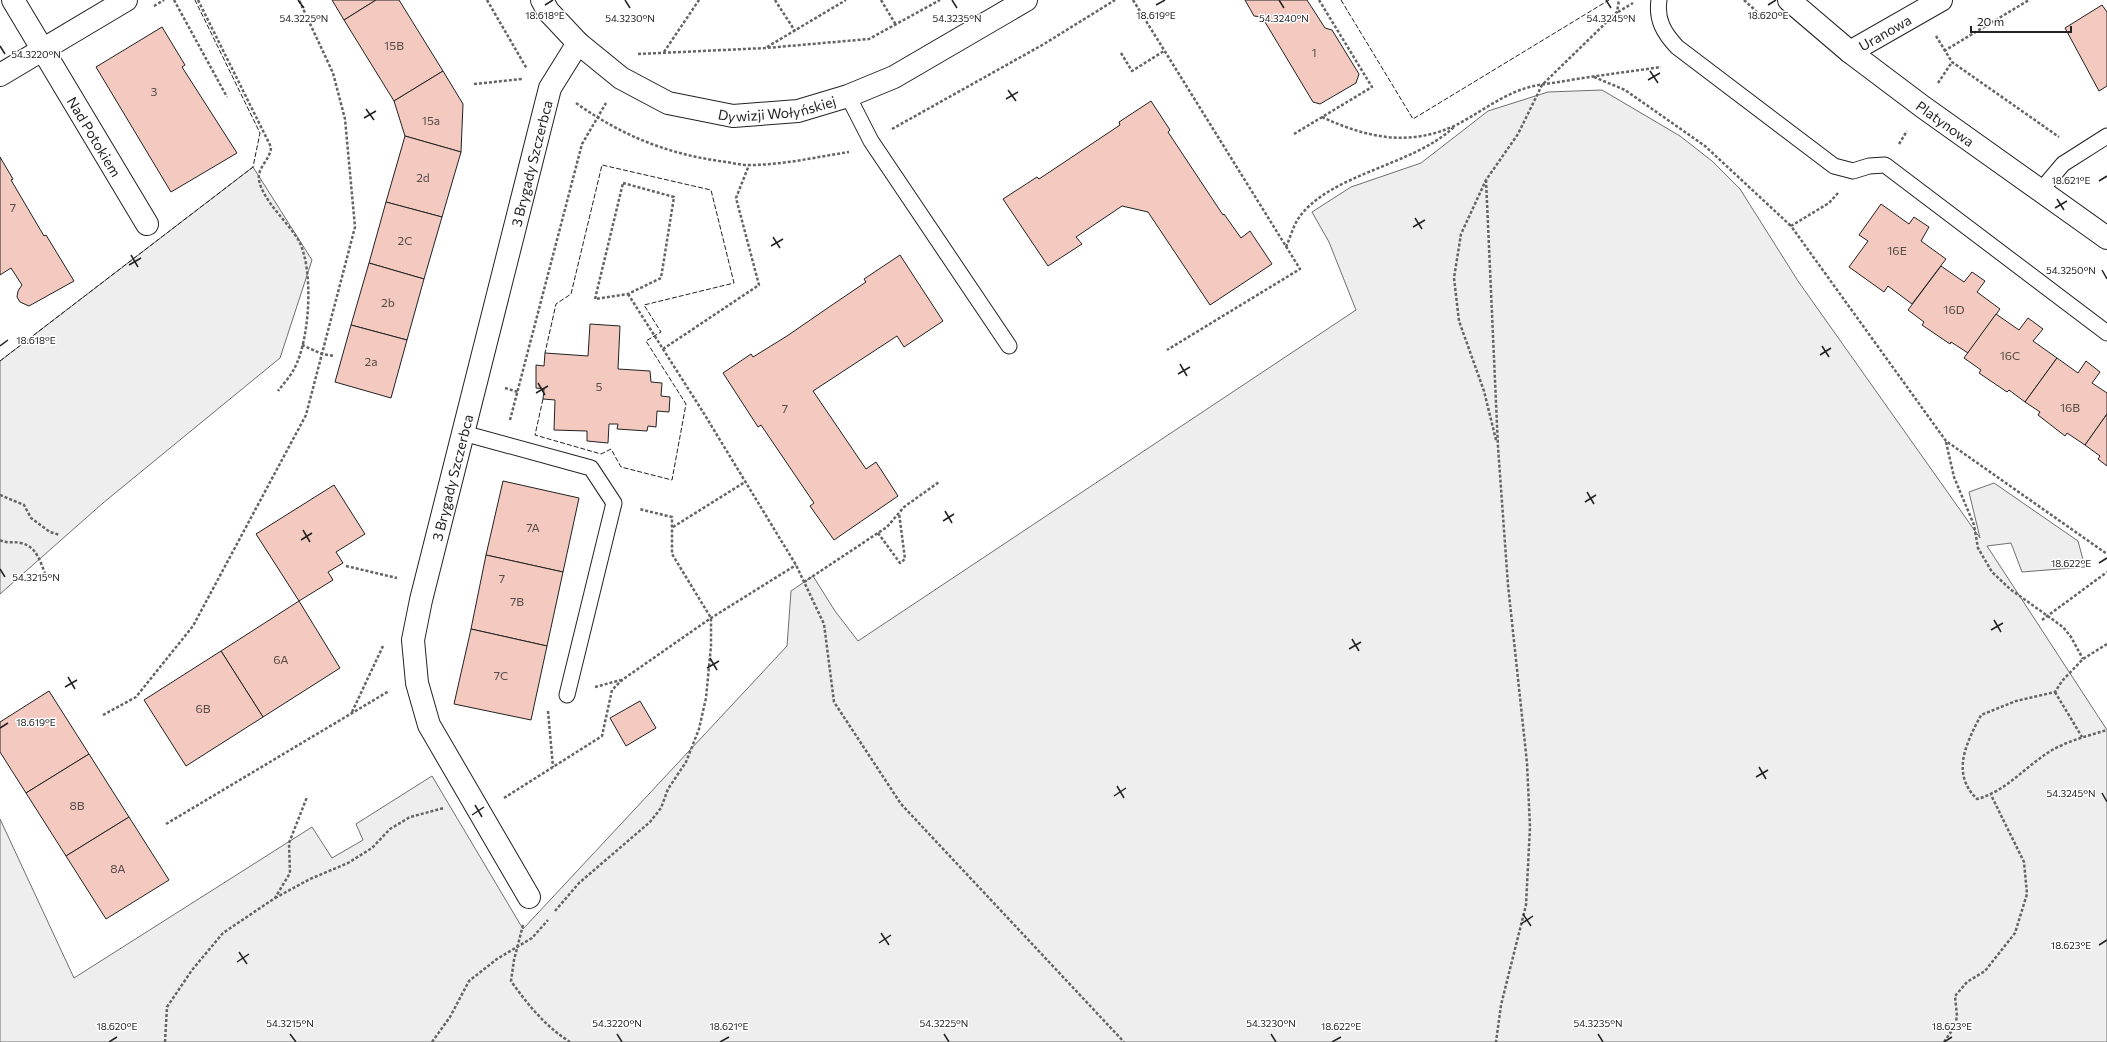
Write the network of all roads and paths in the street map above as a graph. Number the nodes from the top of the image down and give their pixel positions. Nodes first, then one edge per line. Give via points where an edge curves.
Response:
1 (13, 0) edge
2 (126, 0) edge
3 (174, 0) edge
4 (198, 0) edge
5 (299, 0) edge
6 (487, 0) edge
7 (542, 0) edge
8 (699, 0) edge
9 (775, 0) edge
10 (846, 0) edge
11 (881, 0) edge
12 (940, 0) edge
13 (1026, 0) edge
14 (1133, 0) edge
15 (1319, 0) edge
16 (1619, 0) edge
17 (1639, 0) edge
18 (1659, 0) edge
19 (1789, 0) edge
20 (1941, 0) edge
21 (2029, 0) edge
22 (1618, 12) junction
23 (896, 25) junction
24 (795, 31) junction
25 (578, 43) junction
26 (766, 48) junction
27 (43, 49) junction
28 (1164, 51) junction
29 (664, 52) junction
30 (1850, 52) junction
31 (1122, 53) dead end
32 (635, 54) dead end
33 (1695, 62) junction
34 (529, 72) dead end
35 (0, 75) edge
36 (1593, 76) junction
37 (526, 79) dead end
38 (474, 84) dead end
39 (1542, 85) junction
40 (848, 96) junction
41 (227, 97) dead end
42 (597, 118) dead end
43 (1322, 118) junction
44 (1456, 125) junction
45 (1294, 134) dead end
46 (2107, 136) edge
47 (2080, 152) junction
48 (748, 165) dead end
49 (1486, 180) junction
50 (2041, 190) junction
51 (1840, 192) dead end
52 (147, 224) dead end
53 (1791, 226) junction
54 (2107, 238) edge
55 (1286, 247) junction
56 (628, 294) junction
57 (2107, 333) edge
58 (302, 345) junction
59 (1009, 346) dead end
60 (663, 349) junction
61 (1168, 350) dead end
62 (322, 354) junction
63 (334, 356) dead end
64 (278, 391) dead end
65 (462, 433) junction
66 (1946, 441) junction
67 (504, 444) junction
68 (1498, 446) junction
69 (745, 482) junction
70 (939, 482) dead end
71 (0, 495) edge
72 (614, 503) junction
73 (899, 513) junction
74 (672, 528) junction
75 (878, 533) junction
76 (60, 535) dead end
77 (0, 540) edge
78 (2107, 554) edge
79 (796, 565) junction
80 (346, 566) dead end
81 (2107, 572) edge
82 (48, 579) dead end
83 (403, 579) dead end
84 (804, 582) junction
85 (2047, 617) junction
86 (711, 618) junction
87 (2042, 620) dead end
88 (387, 639) dead end
89 (2107, 644) edge
90 (2083, 659) junction
91 (2055, 692) junction
92 (567, 695) dead end
93 (380, 696) dead end
94 (352, 713) junction
95 (103, 715) dead end
96 (2107, 730) edge
97 (2082, 738) junction
98 (1991, 795) junction
99 (306, 797) dead end
100 (477, 806) junction
101 (166, 824) dead end
102 (529, 897) joint
103 (275, 898) junction
104 (555, 912) dead end
105 (550, 918) dead end
106 (518, 947) junction
107 (165, 1042) edge
108 (432, 1042) edge
109 (570, 1042) edge
110 (1124, 1042) edge
111 (1496, 1042) edge
112 (1944, 1042) edge

1 - 27 street, Nad Potokiem
2 - 27 street
3 - 41 path
4 - 58 path via 272,146 260,169 259,179 264,192 295,236 305,257 308,306
5 - 62 path via 333,73 345,119 355,227
6 - 34 path
7 - 25 street, Dywizji Wołyńskiej via 548,11
8 - 29 path
9 - 24 path
10 - 24 path
11 - 23 path
12 - 23 path
13 - 40 street, Dywizji Wołyńskiej via 894,78
14 - 28 path
15 - 43 path via 1372,87
16 - 22 path
17 - 22 path
18 - 33 lane via 1660,22 1666,35
19 - 30 street, Platynowa
20 - 30 street, Uranowa
21 - 47 path via 1944,51 1952,62
22 - 39 path
23 - 26 path via 869,39
24 - 26 path
25 - 40 street, Dywizji Wołyńskiej via 621,78 668,104 733,116 798,111
25 - 65 street, 3 Brygady Szczerbca via 550,88
26 - 29 path
27 - 35 street
27 - 52 street, Nad Potokiem
28 - 31 path via 1132,71
28 - 55 path
29 - 32 path
30 - 50 street, Platynowa
33 - 36 path
33 - 57 lane via 1834,166 1853,171 1885,165
36 - 39 path
36 - 53 path via 1625,90 1705,146
37 - 38 path
39 - 44 path via 1523,89 1501,99
39 - 49 path via 1518,134
40 - 59 lane via 871,141
42 - 67 path via 582,144
43 - 44 path via 1394,139 1432,134
43 - 45 path
44 - 55 path via 1444,136 1390,165 1351,180 1314,201 1298,219
46 - 47 lane
47 - 50 lane via 2063,164
48 - 60 path via 736,198 760,285
49 - 68 path
49 - 68 path via 1461,234 1454,278 1459,321 1484,391
50 - 54 street, Platynowa
51 - 53 path via 1829,203
53 - 66 path
55 - 61 path via 1300,269
56 - 56 path via 594,299 623,183 674,197 661,278
56 - 60 path
58 - 62 path
58 - 64 path via 294,368
60 - 69 path
62 - 63 path
62 - 95 path via 306,415 193,626 136,697
65 - 67 lane
65 - 100 street, 3 Brygady Szczerbca via 420,600 413,640 417,683 429,725
66 - 78 path
66 - 85 path via 1954,477 1974,525 1978,548 1992,572
67 - 72 lane via 591,468
68 - 111 path via 1508,584 1527,763 1530,827 1526,905 1501,1005
69 - 74 path
69 - 79 path
70 - 73 path
71 - 76 path via 24,505 31,518 50,532
72 - 74 path via 672,517
72 - 92 lane
73 - 75 path
73 - 75 path via 905,559 900,563
74 - 86 path via 672,554
75 - 84 path
77 - 82 path via 20,542 33,548
79 - 84 path
79 - 86 path
80 - 83 path
81 - 85 path
84 - 110 path via 824,624 834,702 901,804
85 - 87 path
85 - 90 path via 2063,627
86 - 100 path via 622,680 612,690 602,736
86 - 104 path via 706,698 699,728 686,762 668,789 661,808 650,822 579,883
88 - 94 path
89 - 90 path
90 - 91 path
91 - 97 path
91 - 98 path via 2016,701 1981,715 1967,742 1962,762 1967,789 1977,798
93 - 94 path
94 - 101 path
96 - 97 path
97 - 98 path via 2050,751
98 - 112 path via 2024,862 2027,894 2015,933 1985,971 1967,982 1955,996 1955,1026
99 - 103 path via 289,843 290,873
100 - 102 street, 3 Brygady Szczerbca
100 - 103 path via 410,817 390,829 372,848 348,863 310,879
102 - 106 path
103 - 107 path via 223,933 192,970 167,1007
105 - 106 path via 532,938
106 - 108 path via 497,959 469,981
106 - 109 path via 511,981 526,1003 552,1030

